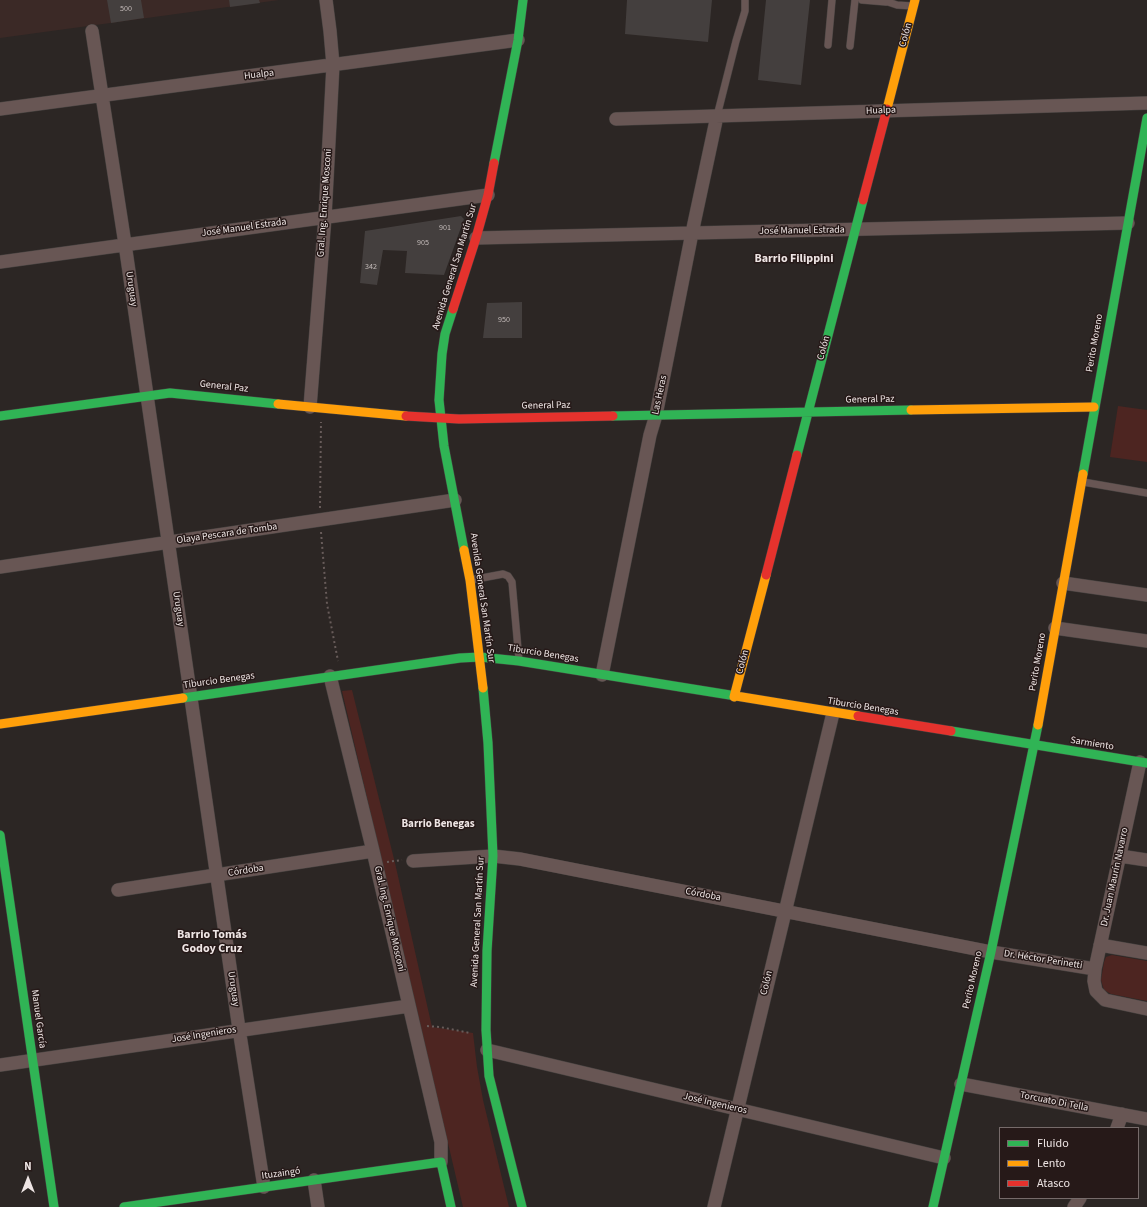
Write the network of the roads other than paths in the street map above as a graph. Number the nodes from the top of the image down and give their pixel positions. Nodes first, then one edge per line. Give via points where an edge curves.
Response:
1 (326, 0) edge
2 (523, 0) edge
3 (746, 0) edge
4 (832, 0) edge
5 (855, 0) edge
6 (862, 0) edge
7 (885, 1) edge
8 (915, 3) edge
9 (92, 31) dead end
10 (518, 40) junction
11 (828, 45) dead end
12 (850, 46) dead end
13 (332, 65) junction
14 (102, 95) junction
15 (1147, 103) edge
16 (0, 109) edge
17 (886, 111) junction
18 (717, 116) junction
19 (1147, 118) edge
20 (616, 119) dead end
21 (1143, 166) edge
22 (488, 195) junction
23 (325, 217) junction
24 (1128, 223) junction
25 (856, 229) junction
26 (692, 233) junction
27 (476, 238) junction
28 (125, 244) junction
29 (0, 262) edge
30 (146, 395) junction
31 (310, 407) junction
32 (1094, 407) junction
33 (808, 412) junction
34 (656, 415) junction
35 (0, 416) edge
36 (440, 418) junction
37 (1081, 482) junction
38 (1147, 493) edge
39 (455, 500) junction
40 (168, 542) junction
41 (0, 567) edge
42 (470, 580) junction
43 (1064, 583) junction
44 (1147, 595) edge
45 (1055, 628) junction
46 (1147, 641) edge
47 (480, 657) junction
48 (519, 661) junction
49 (602, 674) junction
50 (330, 676) junction
51 (190, 696) junction
52 (734, 697) junction
53 (833, 713) junction
54 (0, 724) edge
55 (1034, 746) junction
56 (1143, 763) edge
57 (0, 835) edge
58 (373, 851) junction
59 (493, 856) junction
60 (1120, 856) junction
61 (1147, 860) edge
62 (413, 861) dead end
63 (216, 875) junction
64 (118, 890) dead end
65 (785, 912) junction
66 (1100, 945) junction
67 (991, 952) junction
68 (1147, 953) edge
69 (1095, 969) junction
70 (409, 1006) junction
71 (1147, 1009) edge
72 (239, 1029) junction
73 (487, 1050) junction
74 (33, 1061) junction
75 (0, 1065) edge
76 (961, 1084) junction
77 (737, 1109) junction
78 (1122, 1114) junction
79 (1147, 1119) edge
80 (1117, 1127) edge
81 (944, 1158) junction
82 (441, 1162) junction
83 (314, 1180) junction
84 (264, 1187) junction
85 (54, 1207) edge
86 (124, 1207) edge
87 (318, 1207) edge
88 (451, 1207) edge
89 (522, 1207) edge
90 (714, 1207) edge
91 (933, 1207) edge

1 - 13 street, Gral. Ing. Enrique Mosconi
2 - 10 main road, Avenida General San Martín Sur
3 - 18 lane via 746,11
4 - 11 lane
5 - 12 lane
6 - 7 lane
7 - 8 lane
8 - 17 main road, Colón
9 - 14 street, Uruguay
10 - 13 street, Hualpa
10 - 22 main road, Avenida General San Martín Sur
13 - 14 street, Hualpa
13 - 23 street, Gral. Ing. Enrique Mosconi
14 - 16 street, Hualpa
14 - 28 street, Uruguay
15 - 17 street, Hualpa
17 - 18 street, Hualpa
17 - 25 main road, Colón
18 - 20 street, Hualpa
18 - 26 street, Las Heras
19 - 21 main road, Perito Moreno
21 - 24 main road, Perito Moreno
22 - 23 street, José Manuel Estrada
22 - 27 main road, Avenida General San Martín Sur
23 - 28 street, José Manuel Estrada
23 - 31 street, Gral. Ing. Enrique Mosconi
24 - 25 street, José Manuel Estrada
24 - 32 main road, Perito Moreno
25 - 26 street, José Manuel Estrada
25 - 33 main road, Colón
26 - 27 street, José Manuel Estrada
26 - 34 street, Las Heras
27 - 36 main road, Avenida General San Martín Sur via 445,334 440,370
28 - 29 street, José Manuel Estrada
28 - 30 street, Uruguay
30 - 31 main road, General Paz via 170,393
30 - 35 main road, General Paz
30 - 40 street, Uruguay
31 - 36 main road, General Paz
32 - 33 main road, General Paz
32 - 37 main road, Perito Moreno
33 - 34 main road, General Paz
33 - 52 main road, Colón
34 - 36 main road, General Paz
34 - 49 street, Las Heras
36 - 39 main road, Avenida General San Martín Sur
37 - 38 lane
37 - 43 main road, Perito Moreno
39 - 40 street, Olaya Pescara de Tomba
39 - 42 main road, Avenida General San Martín Sur
40 - 41 street, Olaya Pescara de Tomba
40 - 51 street, Uruguay
42 - 47 main road, Avenida General San Martín Sur
42 - 48 lane via 503,574 512,582
43 - 44 street
43 - 45 main road, Perito Moreno
45 - 46 street
45 - 55 main road, Perito Moreno
47 - 48 main road, Tiburcio Benegas
47 - 50 main road, Tiburcio Benegas
47 - 59 main road, Avenida General San Martín Sur via 488,743
48 - 49 main road, Tiburcio Benegas
49 - 52 main road, Tiburcio Benegas
50 - 51 main road, Tiburcio Benegas
50 - 58 street, Gral. Ing. Enrique Mosconi
51 - 54 main road, Tiburcio Benegas
51 - 63 street, Uruguay
52 - 53 main road, Tiburcio Benegas
53 - 55 main road, Tiburcio Benegas
53 - 65 street, Colón
55 - 56 main road, Sarmiento
55 - 67 main road, Perito Moreno
56 - 60 street, Dr. Juan Maurín Navarro
57 - 74 main road, Manuel García
58 - 63 street, Córdoba
58 - 70 street, Gral. Ing. Enrique Mosconi
59 - 62 street, Córdoba
59 - 65 street, Córdoba via 520,859
59 - 73 main road, Avenida General San Martín Sur via 487,951
60 - 61 street
60 - 66 street, Dr. Juan Maurín Navarro
63 - 64 street, Córdoba
63 - 72 street, Uruguay
65 - 67 street, Córdoba
65 - 77 street, Colón
66 - 68 street
66 - 69 street, Dr. Juan Maurín Navarro
67 - 69 street, Dr. Héctor Perinetti
67 - 76 main road, Perito Moreno
69 - 71 street, Dr. Juan Maurín Navarro via 1096,991 1101,997
70 - 72 street, José Ingenieros
70 - 82 street, Gral. Ing. Enrique Mosconi via 441,1142
72 - 74 street, José Ingenieros
72 - 84 street, Uruguay
73 - 77 street, José Ingenieros
73 - 89 main road, Avenida General San Martín Sur via 489,1076
74 - 75 street, José Ingenieros
74 - 85 main road, Manuel García
76 - 78 street, Torcuato Di Tella
76 - 81 main road, Perito Moreno
77 - 81 street, José Ingenieros
77 - 90 street, Colón
78 - 79 street, Torcuato Di Tella
78 - 80 street
81 - 91 main road, Perito Moreno
82 - 83 main road, Ituzaingó
82 - 88 main road
83 - 84 main road, Ituzaingó
83 - 87 street
84 - 86 main road, Ituzaingó

